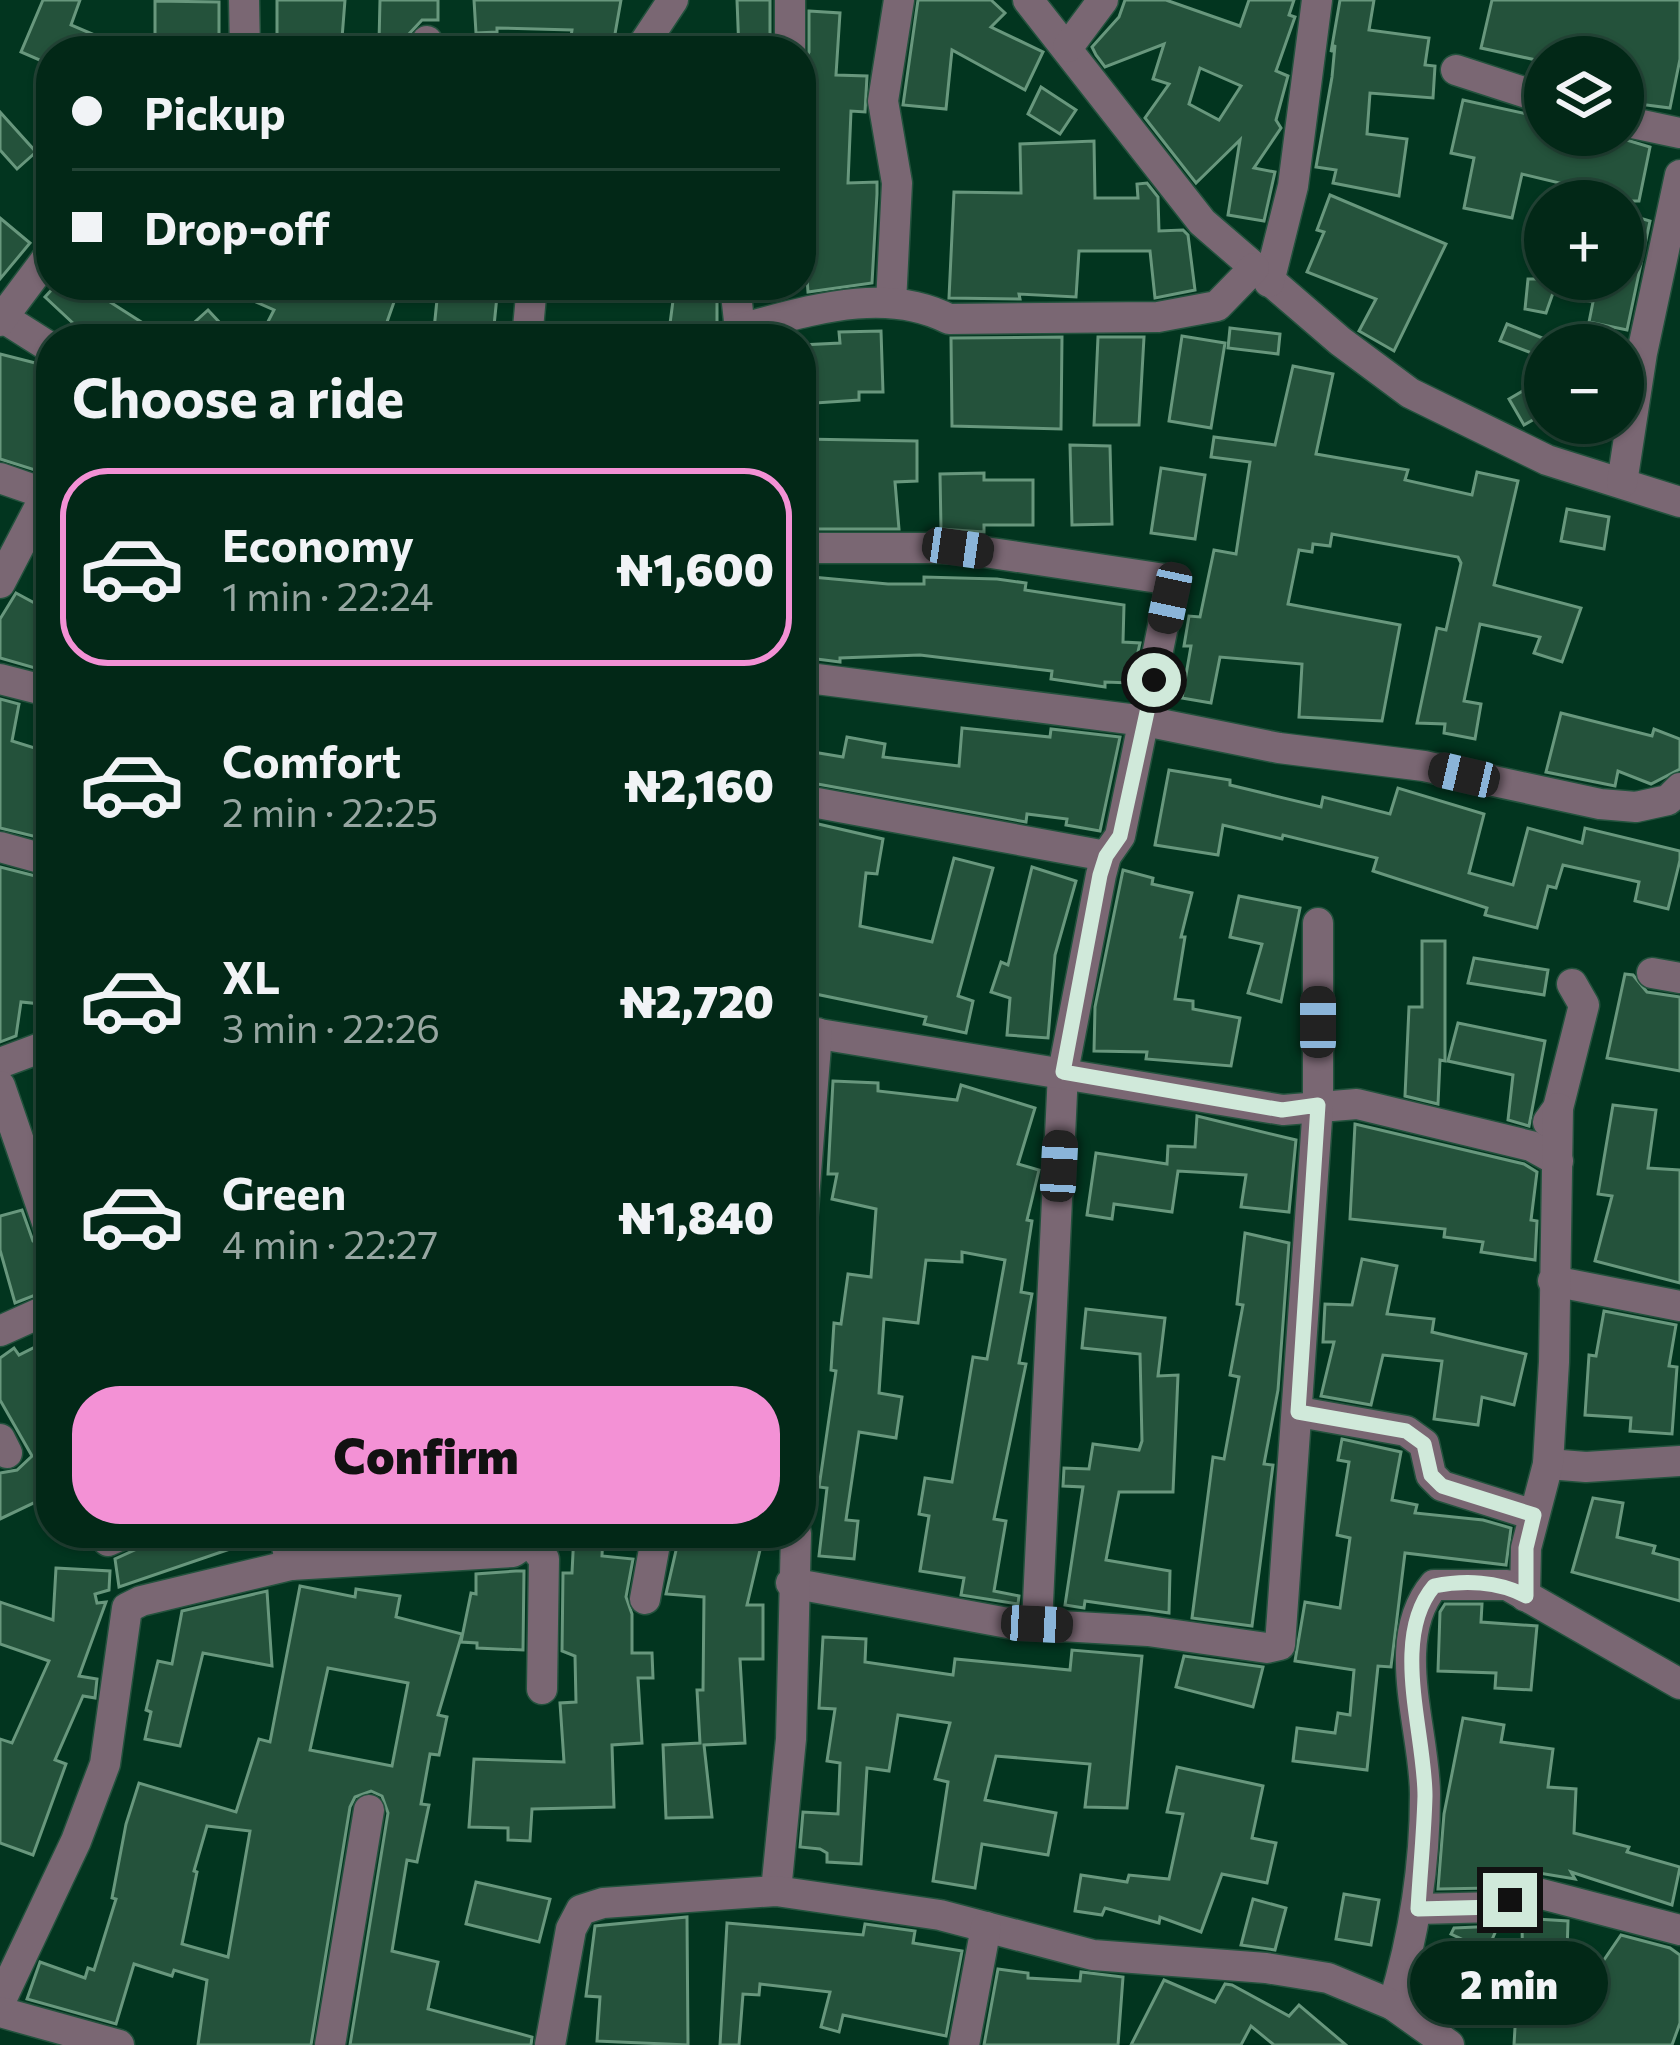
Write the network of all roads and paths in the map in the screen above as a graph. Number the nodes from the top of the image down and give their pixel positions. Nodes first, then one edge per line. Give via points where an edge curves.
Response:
1 (244, 0) edge
2 (673, 0) edge
3 (790, 0) edge
4 (899, 0) edge
5 (1028, 0) edge
6 (1103, 0) edge
7 (1317, 0) edge
8 (245, 36) edge
9 (649, 36) edge
10 (790, 36) edge
11 (1068, 47) junction
12 (1456, 70) dead end
13 (1524, 92) edge
14 (1644, 125) edge
15 (1680, 131) edge
16 (1680, 175) edge
17 (36, 273) edge
18 (1262, 275) junction
19 (891, 303) junction
20 (1, 319) edge
21 (771, 324) edge
22 (36, 339) edge
23 (0, 478) edge
24 (1622, 483) junction
25 (36, 486) edge
26 (1680, 502) edge
27 (36, 512) edge
28 (816, 548) edge
29 (0, 583) edge
30 (0, 679) edge
31 (816, 679) edge
32 (36, 688) edge
33 (1145, 721) junction
34 (1680, 788) edge
35 (816, 803) edge
36 (0, 847) edge
37 (1106, 856) junction
38 (36, 857) edge
39 (1318, 923) dead end
40 (1571, 984) dead end
41 (816, 1033) edge
42 (36, 1050) edge
43 (0, 1064) edge
44 (1063, 1072) junction
45 (0, 1086) edge
46 (1318, 1105) junction
47 (1544, 1153) junction
48 (36, 1190) edge
49 (1553, 1281) junction
50 (1680, 1306) edge
51 (36, 1314) edge
52 (0, 1330) edge
53 (1298, 1412) junction
54 (1680, 1461) edge
55 (1548, 1464) junction
56 (1534, 1515) junction
57 (287, 1548) edge
58 (517, 1548) edge
59 (537, 1548) edge
60 (654, 1548) edge
61 (794, 1548) edge
62 (291, 1565) junction
63 (791, 1583) junction
64 (1526, 1596) junction
65 (645, 1599) dead end
66 (1037, 1624) junction
67 (1680, 1684) edge
68 (542, 1689) dead end
69 (369, 1810) dead end
70 (776, 1891) junction
71 (1418, 1909) junction
72 (986, 1927) junction
73 (1680, 1930) edge
74 (0, 2002) edge
75 (1393, 2005) junction
76 (0, 2012) edge
77 (119, 2045) edge
78 (330, 2045) edge
79 (550, 2045) edge
80 (964, 2045) edge
81 (1449, 2045) edge

1 - 8 street
2 - 9 street
3 - 10 street
4 - 19 street via 883,101 897,183
5 - 11 street
6 - 11 street
7 - 18 street via 1293,186
11 - 18 street via 1202,222
12 - 13 street
14 - 15 street
16 - 24 street
17 - 20 street
18 - 19 street via 1216,305 1158,317 949,319 923,305
18 - 24 street via 1410,393 1547,460
19 - 21 street via 830,305
20 - 22 street
23 - 25 street
24 - 26 street
27 - 29 street
28 - 33 street via 958,548 1165,579 1172,587
30 - 32 street
31 - 33 street
33 - 34 street via 1600,804 1668,800
33 - 37 street via 1120,836
35 - 37 street
36 - 38 street
37 - 44 street
39 - 46 street
40 - 47 street via 1584,1006
41 - 44 street
42 - 43 street
44 - 46 street via 1282,1110
44 - 66 street
45 - 48 street
46 - 47 street via 1357,1104
46 - 53 street
47 - 49 street
49 - 50 street
49 - 55 street
51 - 52 street
53 - 56 street via 1406,1431 1424,1444 1442,1486
53 - 66 street via 1280,1645
54 - 55 street
55 - 56 street
56 - 64 street
57 - 62 street
58 - 62 street
59 - 68 street via 544,1558
60 - 65 street
61 - 63 street
62 - 74 street via 127,1608 105,1764
63 - 66 street
63 - 70 street via 791,1738
64 - 67 street
64 - 71 street via 1507,1586 1452,1582 1422,1600 1412,1689 1425,1794
69 - 78 street
70 - 72 street
70 - 79 street via 581,1910
71 - 73 street via 1497,1907 1530,1891
71 - 75 street
72 - 75 street via 1093,1955 1328,1978
72 - 80 street
75 - 81 street
76 - 77 street

